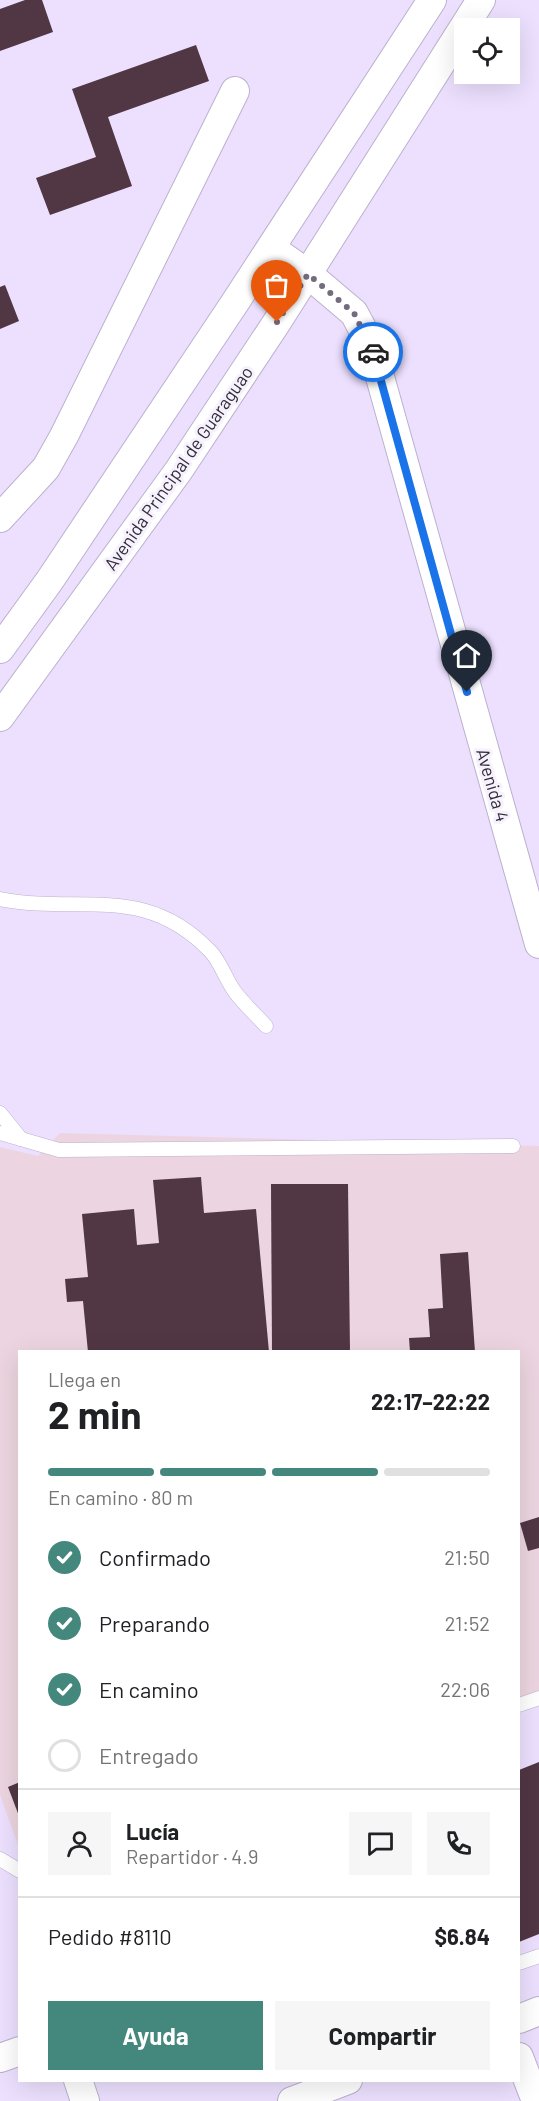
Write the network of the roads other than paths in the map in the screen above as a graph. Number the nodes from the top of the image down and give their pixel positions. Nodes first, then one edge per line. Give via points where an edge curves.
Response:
1 (432, 0) edge
2 (482, 0) edge
3 (235, 91) dead end
4 (271, 248) junction
5 (308, 274) junction
6 (0, 518) edge
7 (0, 649) edge
8 (0, 717) edge
9 (0, 899) edge
10 (539, 944) edge
11 (266, 1026) dead end
12 (0, 1113) edge
13 (0, 1133) edge
14 (21, 1139) junction
15 (513, 1146) dead end
16 (539, 1698) edge
17 (520, 1705) edge
18 (0, 1859) edge
19 (18, 1869) edge
20 (539, 1956) edge
21 (520, 1963) edge
22 (539, 2011) edge
23 (520, 2019) edge
24 (18, 2052) edge
25 (0, 2058) edge
26 (520, 2060) edge
27 (79, 2082) edge
28 (343, 2082) edge
29 (85, 2101) edge
30 (292, 2101) edge
31 (536, 2101) edge

1 - 4 street
2 - 5 street, Avenida Principal de Guaraguao
3 - 6 street via 64,436 46,468
4 - 5 street, Avenida 4
4 - 7 street
5 - 8 street, Avenida Principal de Guaraguao via 179,470
5 - 10 street, Avenida 4 via 354,313 371,345
9 - 11 lane via 124,905 148,910 182,926 212,954 234,992
12 - 14 lane
13 - 14 lane
14 - 15 lane via 59,1150
16 - 17 lane
18 - 19 lane
20 - 21 lane
22 - 23 street
24 - 25 street
26 - 31 street
27 - 29 street
28 - 30 street

